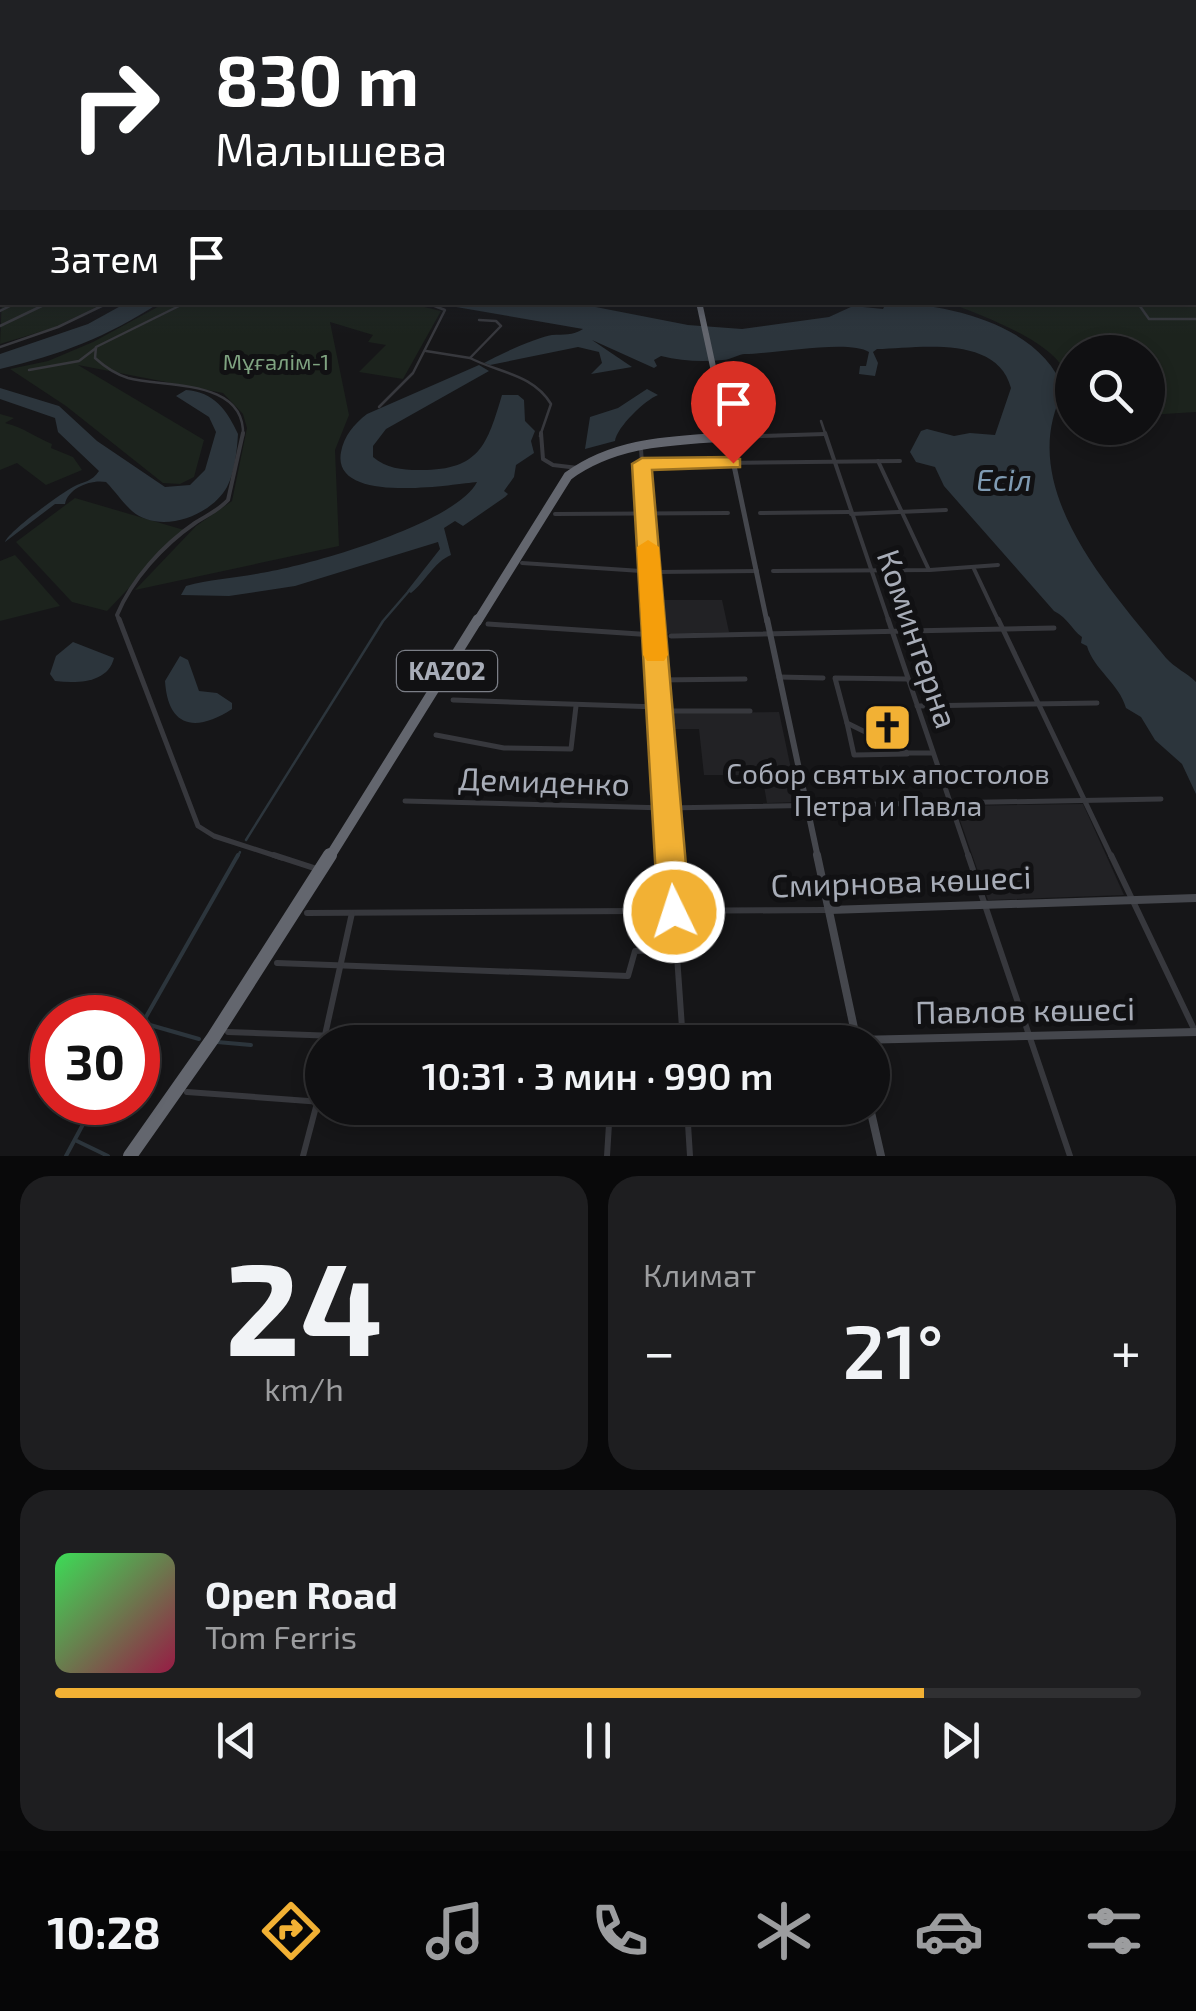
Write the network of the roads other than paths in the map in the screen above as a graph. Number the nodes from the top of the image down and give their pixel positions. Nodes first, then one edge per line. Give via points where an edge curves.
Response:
1 (44, 305) edge
2 (104, 305) edge
3 (180, 305) edge
4 (432, 305) edge
5 (699, 305) edge
6 (1138, 305) edge
7 (1196, 319) edge
8 (480, 320) dead end
9 (0, 326) edge
10 (0, 347) edge
11 (96, 347) junction
12 (426, 351) junction
13 (470, 358) junction
14 (479, 363) joint
15 (29, 370) dead end
16 (378, 407) dead end
17 (821, 420) dead end
18 (824, 434) junction
19 (728, 437) junction
20 (641, 444) junction
21 (900, 460) dead end
22 (878, 461) junction
23 (832, 462) junction
24 (733, 463) junction
25 (642, 464) junction
26 (575, 470) junction
27 (946, 510) dead end
28 (902, 512) junction
29 (728, 513) dead end
30 (760, 513) dead end
31 (850, 513) junction
32 (554, 514) dead end
33 (646, 514) junction
34 (522, 563) dead end
35 (998, 565) dead end
36 (650, 569) junction
37 (974, 569) junction
38 (930, 570) junction
39 (756, 571) junction
40 (774, 571) dead end
41 (870, 571) junction
42 (488, 624) dead end
43 (1054, 628) dead end
44 (1004, 631) junction
45 (891, 632) junction
46 (770, 634) junction
47 (654, 635) junction
48 (672, 636) dead end
49 (779, 677) junction
50 (823, 678) dead end
51 (906, 678) junction
52 (745, 679) dead end
53 (657, 680) junction
54 (453, 700) dead end
55 (1097, 703) dead end
56 (576, 704) junction
57 (1039, 704) junction
58 (916, 706) junction
59 (659, 709) junction
60 (750, 710) dead end
61 (847, 723) junction
62 (436, 735) dead end
63 (908, 753) junction
64 (932, 753) junction
65 (1161, 798) dead end
66 (1084, 800) junction
67 (405, 801) dead end
68 (949, 803) junction
69 (806, 806) junction
70 (666, 808) junction
71 (321, 870) junction
72 (1196, 898) edge
73 (1132, 900) junction
74 (984, 906) junction
75 (830, 910) junction
76 (674, 912) junction
77 (307, 913) dead end
78 (352, 913) junction
79 (676, 949) junction
80 (634, 954) joint
81 (277, 962) dead end
82 (340, 966) junction
83 (328, 1025) edge
84 (682, 1025) edge
85 (853, 1025) edge
86 (1196, 1033) edge
87 (1029, 1036) junction
88 (305, 1037) edge
89 (216, 1038) junction
90 (890, 1040) edge
91 (187, 1092) dead end
92 (305, 1100) edge
93 (313, 1125) edge
94 (610, 1125) edge
95 (688, 1125) edge
96 (874, 1125) edge
97 (131, 1154) edge
98 (303, 1156) edge
99 (608, 1156) edge
100 (690, 1156) edge
101 (881, 1156) edge
102 (1070, 1156) edge

1 - 9 street
2 - 10 street
3 - 11 street
4 - 12 street via 445,310
5 - 19 highway
6 - 7 street via 1149,319
8 - 13 street via 501,326
11 - 15 street via 78,361
11 - 71 street via 100,364 134,380 221,395 240,415 244,428 228,500 178,538 122,599 117,615 198,826
12 - 13 street
12 - 16 street
13 - 14 street
14 - 26 street via 545,392 551,404 540,435 544,459
17 - 18 street, Коминтерна
18 - 19 street
18 - 23 street, Коминтерна
19 - 20 highway
19 - 24 main road
20 - 25 street
20 - 26 highway
21 - 22 street
22 - 23 street
22 - 28 street
23 - 24 street
23 - 31 street, Коминтерна
24 - 25 street
24 - 39 main road
25 - 33 street
26 - 71 highway, KAZ02
27 - 28 street
28 - 31 street
28 - 38 street
29 - 33 street
30 - 31 street
31 - 41 street, Коминтерна
32 - 33 street
33 - 36 street
34 - 36 street
35 - 37 street
36 - 39 street
36 - 47 street
37 - 38 street
37 - 44 street
38 - 41 street
39 - 46 main road
40 - 41 street
41 - 45 street, Коминтерна
42 - 47 street
43 - 44 street
44 - 45 street
44 - 57 street
45 - 46 street
45 - 51 street, Коминтерна
46 - 48 street
46 - 49 main road
47 - 53 street
49 - 50 street
49 - 69 main road
51 - 58 street, Коминтерна
51 - 61 street via 836,678
52 - 53 street
53 - 59 street
54 - 56 street
55 - 57 street
56 - 59 street
56 - 62 street via 572,749 504,748
57 - 58 street
57 - 66 street
58 - 64 street, Коминтерна
59 - 60 street
59 - 70 street
61 - 63 street
61 - 63 street via 854,755
63 - 64 street
64 - 68 street, Коминтерна
65 - 66 street, Демиденко
66 - 68 street, Демиденко
66 - 73 street
67 - 70 street, Демиденко
68 - 69 street, Демиденко
68 - 74 street, Коминтерна
69 - 70 street, Демиденко
69 - 75 main road
70 - 76 street
71 - 89 highway, KAZ02
72 - 73 main road, Смирнова көшесі
73 - 74 main road, Смирнова көшесі
73 - 86 street
74 - 75 main road, Смирнова көшесі
74 - 87 street, Коминтерна
75 - 76 street, Смирнова көшесі
75 - 85 main road
76 - 78 street, Смирнова көшесі
76 - 79 street
77 - 78 street, Смирнова көшесі
78 - 82 street
79 - 80 street
79 - 84 street
80 - 82 street via 628,976
81 - 82 street
82 - 83 street
86 - 87 main road, Павлов көшесі
87 - 90 main road, Павлов көшесі
87 - 102 street, Коминтерна
88 - 89 street
89 - 97 highway, KAZ02
91 - 92 street
93 - 98 street
94 - 99 street
95 - 100 street
96 - 101 main road

